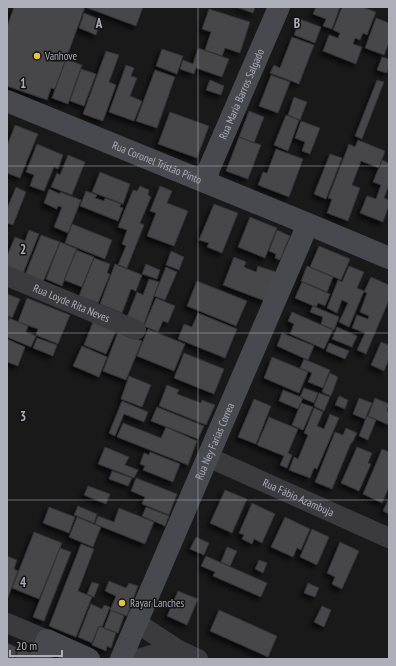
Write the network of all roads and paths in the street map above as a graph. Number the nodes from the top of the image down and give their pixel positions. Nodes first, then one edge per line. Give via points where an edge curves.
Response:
1 (279, 7) edge
2 (7, 100) edge
3 (206, 182) junction
4 (308, 224) junction
5 (389, 258) edge
6 (7, 276) edge
7 (136, 330) dead end
8 (208, 457) junction
9 (389, 538) edge
10 (7, 623) edge
11 (137, 623) junction
12 (43, 650) edge
13 (189, 655) edge
14 (88, 659) edge
15 (121, 659) edge
16 (138, 659) edge

1 - 3 street, Rua Maria Barros Salgado via 209,169
2 - 3 street, Rua Coronel Tristão Pinto
3 - 4 street, Rua Coronel Tristão Pinto
4 - 5 street, Rua Coronel Tristão Pinto
4 - 8 street, Rua Ney Farias Correa
6 - 7 street, Rua Loyde Rita Neves
8 - 9 street, Rua Fábio Azambuja
8 - 11 street, Rua Ney Farias Correa
10 - 12 street
11 - 13 street
11 - 15 street, Rua Ney Farias Correa
12 - 14 street
13 - 16 street via 161,652

